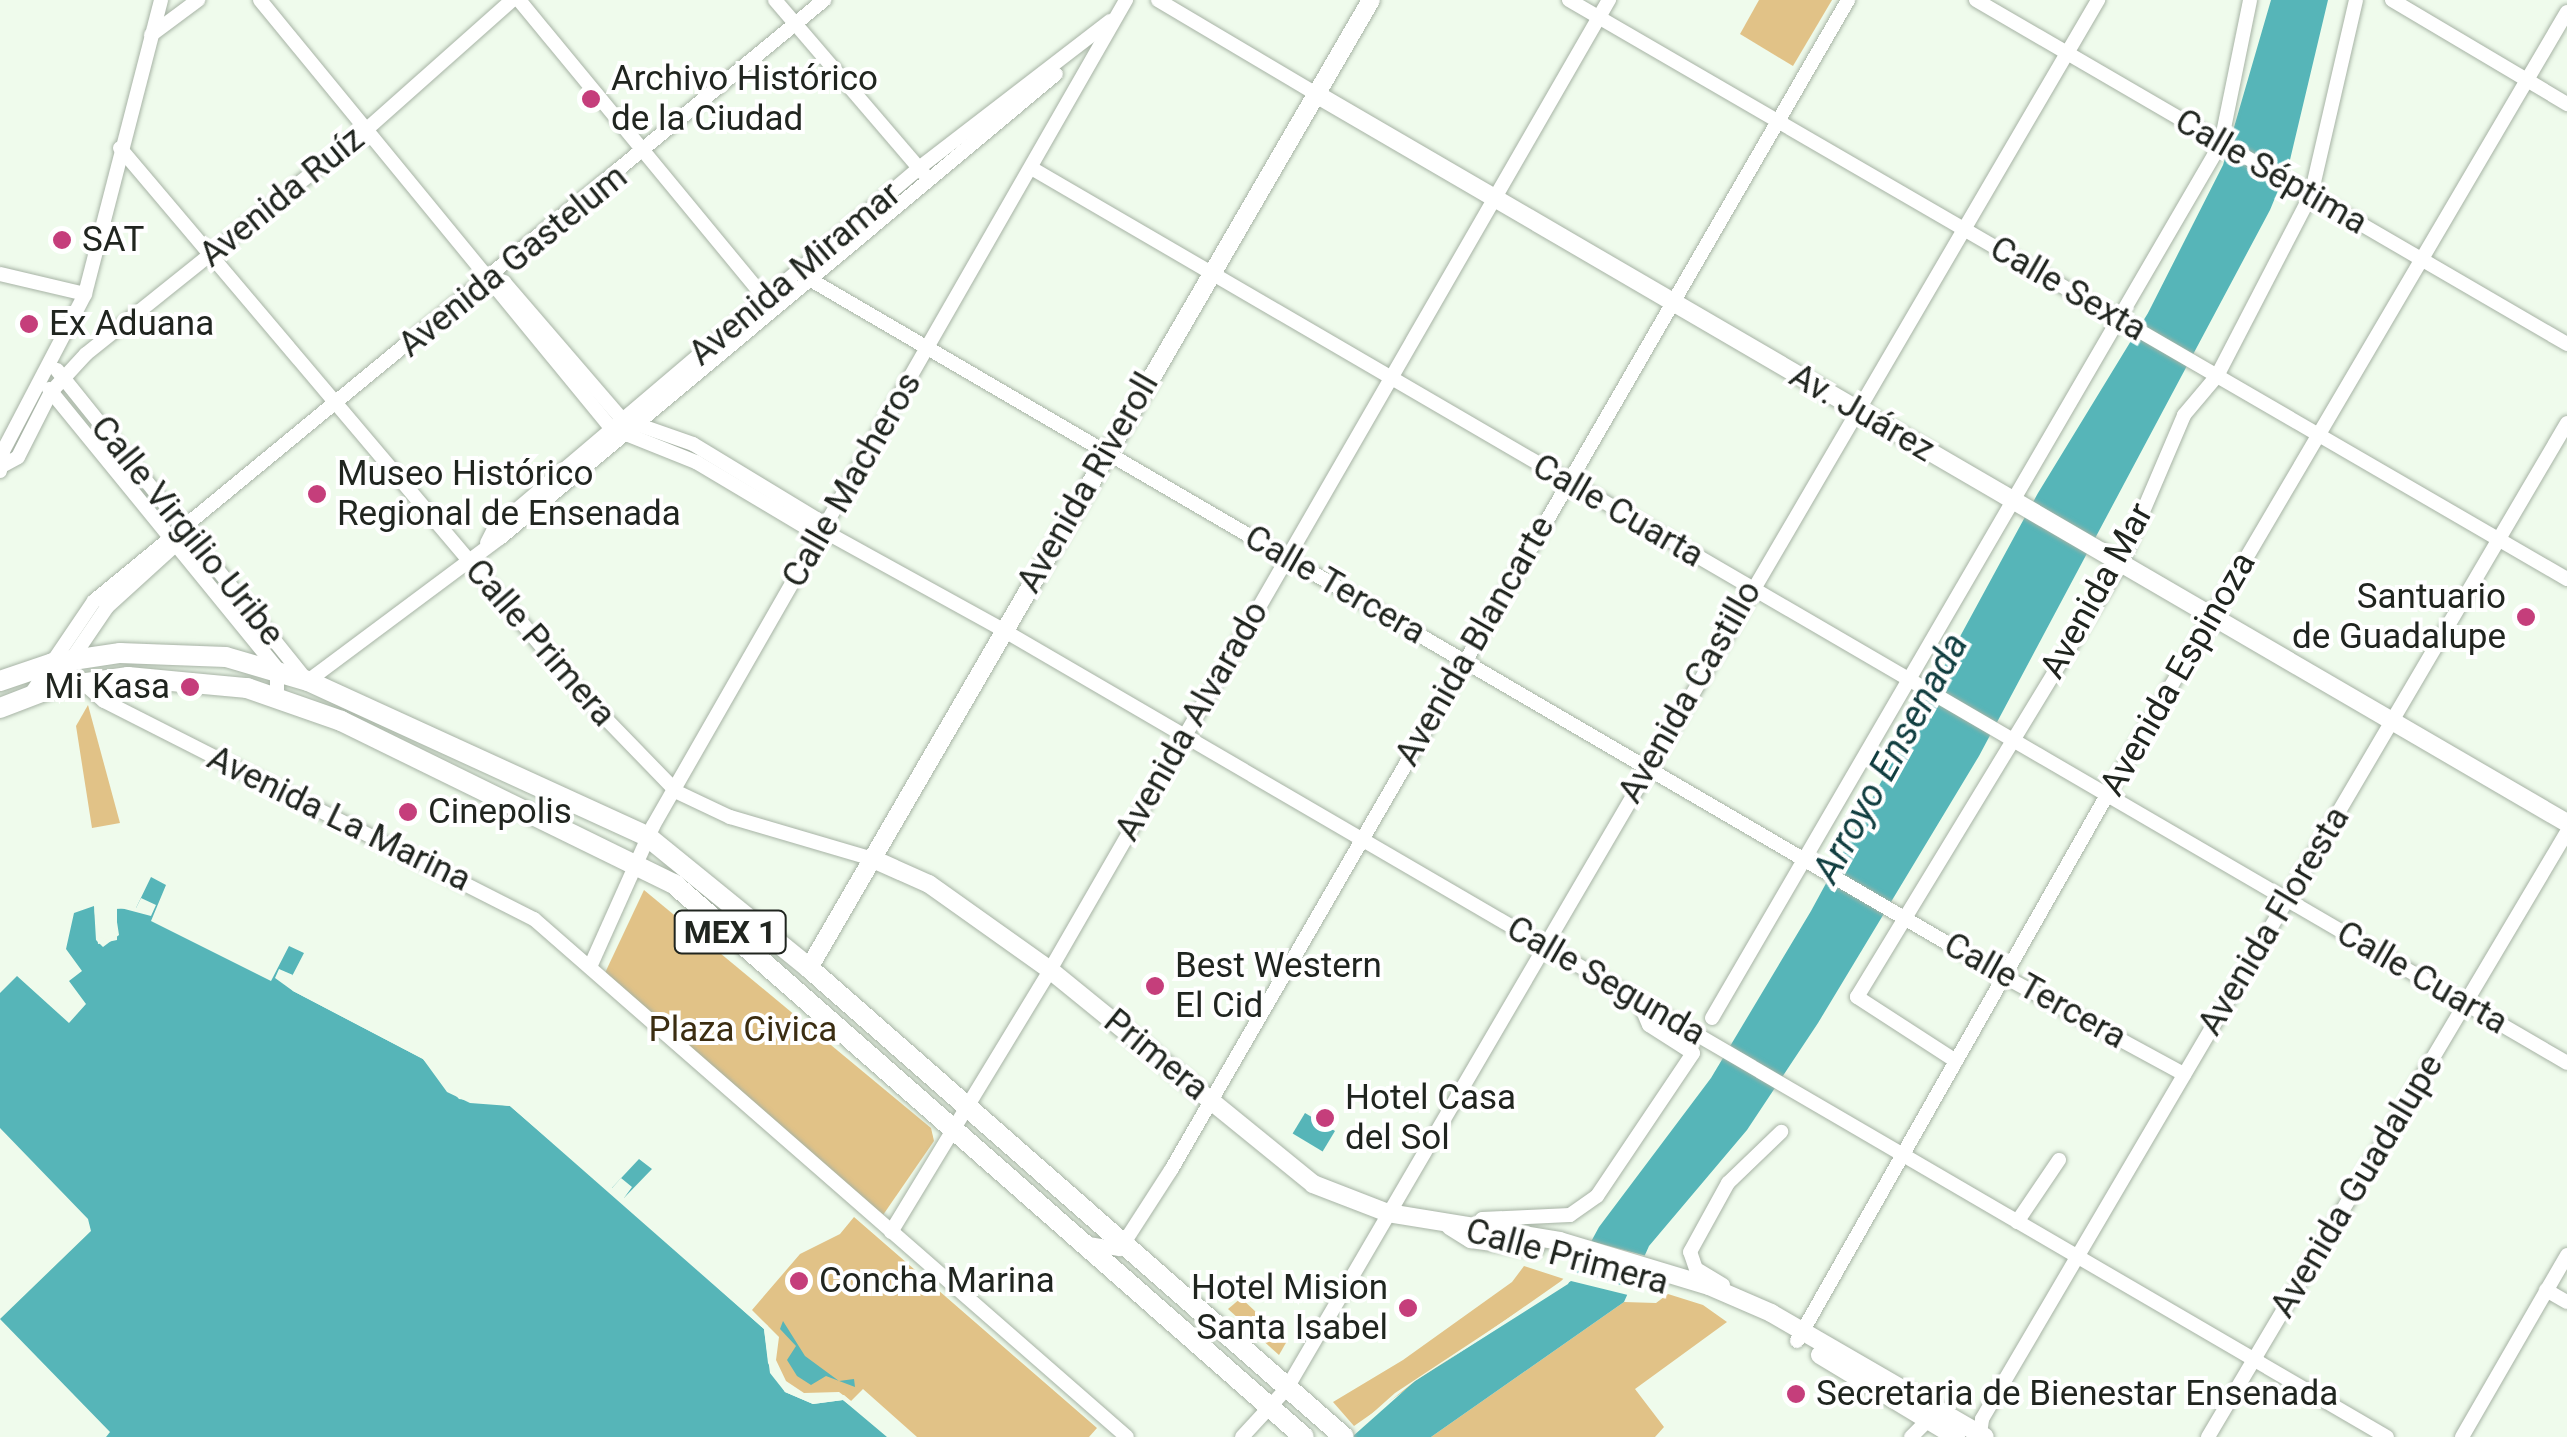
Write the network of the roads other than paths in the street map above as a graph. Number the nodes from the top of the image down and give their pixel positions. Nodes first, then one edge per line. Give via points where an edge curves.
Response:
1 (161, 0) edge
2 (198, 0) edge
3 (260, 0) edge
4 (516, 0) edge
5 (775, 0) edge
6 (824, 0) edge
7 (1126, 0) edge
8 (1158, 0) edge
9 (1371, 0) edge
10 (1568, 0) edge
11 (1609, 0) edge
12 (1848, 0) edge
13 (1976, 0) edge
14 (2098, 0) edge
15 (2250, 0) edge
16 (2356, 0) edge
17 (2392, 0) edge
18 (2567, 12) edge
19 (1114, 17) junction
20 (1599, 18) junction
21 (795, 25) junction
22 (151, 34) junction
23 (2067, 53) junction
24 (1052, 70) junction
25 (2527, 80) junction
26 (1076, 90) junction
27 (1316, 94) junction
28 (2567, 104) edge
29 (1778, 121) junction
30 (368, 128) junction
31 (2222, 143) junction
32 (120, 148) junction
33 (644, 154) junction
34 (1033, 170) junction
35 (924, 173) junction
36 (2311, 195) junction
37 (1494, 199) junction
38 (1962, 228) junction
39 (212, 255) junction
40 (2421, 259) junction
41 (0, 274) edge
42 (1208, 274) junction
43 (804, 276) junction
44 (491, 278) junction
45 (85, 294) junction
46 (769, 304) junction
47 (1671, 304) junction
48 (2122, 320) junction
49 (2567, 344) edge
50 (929, 349) junction
51 (50, 364) junction
52 (2213, 373) junction
53 (64, 376) junction
54 (41, 378) junction
55 (1390, 378) junction
56 (51, 392) junction
57 (338, 406) junction
58 (1856, 409) junction
59 (2567, 423) edge
60 (638, 426) junction
61 (619, 428) junction
62 (2318, 434) junction
63 (1106, 453) junction
64 (1, 469) edge
65 (1567, 482) junction
66 (2013, 500) junction
67 (816, 526) junction
68 (179, 534) junction
69 (2499, 539) junction
70 (1286, 557) junction
71 (468, 560) junction
72 (2121, 563) junction
73 (2567, 578) edge
74 (1750, 587) junction
75 (2211, 616) junction
76 (1003, 630) junction
77 (1464, 660) junction
78 (62, 661) junction
79 (277, 669) junction
80 (0, 681) edge
81 (308, 681) junction
82 (82, 682) junction
83 (1916, 682) junction
84 (52, 688) junction
85 (30, 696) junction
86 (277, 697) junction
87 (303, 704) junction
88 (0, 708) edge
89 (2392, 721) junction
90 (2006, 736) junction
91 (1182, 737) junction
92 (1647, 766) junction
93 (677, 792) junction
94 (2107, 795) junction
95 (2567, 822) edge
96 (2567, 832) edge
97 (648, 838) junction
98 (1360, 839) junction
99 (872, 859) junction
100 (1813, 862) junction
101 (635, 864) junction
102 (2287, 900) junction
103 (1903, 916) junction
104 (1543, 945) junction
105 (590, 967) junction
106 (808, 968) junction
107 (1050, 970) junction
108 (2005, 977) junction
109 (1643, 1002) junction
110 (2465, 1004) junction
111 (1712, 1018) dead end
112 (1956, 1061) junction
113 (2567, 1063) edge
114 (2184, 1074) junction
115 (1213, 1100) junction
116 (968, 1107) junction
117 (956, 1128) junction
118 (1781, 1132) dead end
119 (1901, 1154) junction
120 (2058, 1160) dead end
121 (1388, 1213) junction
122 (2017, 1222) junction
123 (1450, 1226) joint
124 (891, 1232) junction
125 (1472, 1232) junction
126 (1085, 1243) junction
127 (1125, 1243) junction
128 (2567, 1254) edge
129 (2078, 1257) junction
130 (2546, 1290) junction
131 (2567, 1302) edge
132 (1737, 1303) junction
133 (1800, 1336) junction
134 (2254, 1360) junction
135 (1286, 1388) junction
136 (1271, 1408) junction
137 (1928, 1420) junction
138 (1337, 1430) edge
139 (1974, 1433) edge
140 (1127, 1437) edge
141 (1242, 1437) edge
142 (1304, 1437) edge
143 (1911, 1437) edge
144 (2208, 1437) edge
145 (2387, 1437) edge
146 (2462, 1437) edge

1 - 22 street
2 - 22 street
3 - 30 street, Calle Segunda
4 - 30 street, Avenida Ruíz
4 - 33 street
5 - 21 street
6 - 21 street, Avenida Gastelum
7 - 19 street, Calle Macheros
8 - 27 street, Av. Juárez
9 - 27 main road, Avenida Riveroll
10 - 20 street, Calle Sexta
11 - 20 street, Avenida Alvarado
12 - 29 street, Avenida Blancarte
13 - 23 street, Calle Séptima
14 - 23 street, Avenida Castillo
15 - 31 street
16 - 36 street, Avenida Mar
17 - 25 street
18 - 25 street, Avenida Espinoza
19 - 24 street, Avenida Miramar
19 - 26 street, Calle Macheros
20 - 29 street, Calle Sexta
20 - 37 street, Avenida Alvarado
21 - 33 street, Avenida Gastelum
21 - 35 street
22 - 32 street
23 - 31 street, Calle Séptima
23 - 38 street, Avenida Castillo
24 - 26 street
24 - 35 street, Avenida Miramar
25 - 28 street
25 - 40 street, Avenida Espinoza
26 - 34 street, Calle Macheros
27 - 37 main road, Av. Juárez
27 - 42 main road, Avenida Riveroll
29 - 38 street, Calle Sexta
29 - 47 street, Avenida Blancarte
30 - 39 street, Avenida Ruíz
30 - 44 street, Calle Segunda
31 - 36 street, Calle Séptima
31 - 48 street
32 - 39 street, Calle Primera
32 - 45 street
33 - 44 street, Avenida Gastelum
33 - 46 street
34 - 42 street, Calle Cuarta
34 - 50 street, Calle Macheros
35 - 43 street, Avenida Miramar
36 - 40 street, Calle Séptima
36 - 52 street, Avenida Mar
37 - 47 main road, Av. Juárez
37 - 55 street, Avenida Alvarado
38 - 48 street, Calle Sexta
38 - 58 street, Avenida Castillo
39 - 53 street, Avenida Ruíz
39 - 57 street, Calle Primera
40 - 49 street, Calle Séptima
40 - 62 street, Avenida Espinoza
41 - 45 street
42 - 55 street, Calle Cuarta
42 - 63 main road, Avenida Riveroll
43 - 46 street, Avenida Miramar
43 - 50 street, Calle Tercera
44 - 57 street, Avenida Gastelum
44 - 61 street, Calle Segunda via 504,282
45 - 51 street
46 - 60 street, Avenida Miramar
46 - 61 street, Avenida Miramar
47 - 58 main road, Av. Juárez
47 - 65 street, Avenida Blancarte
48 - 52 street, Calle Sexta
48 - 66 street
50 - 63 street, Calle Tercera
50 - 67 street, Calle Macheros
51 - 53 street, Calle Virgilio Uribe
51 - 54 street
52 - 62 street, Calle Sexta
52 - 72 street, Avenida Mar via 2184,415
53 - 56 street, Avenida Ruíz
53 - 68 street, Calle Virgilio Uribe
54 - 56 street, Calle Virgilio Uribe
54 - 64 street via 3,451
55 - 65 street, Calle Cuarta
55 - 70 street, Avenida Alvarado
56 - 64 street, Avenida Ruíz via 18,457
56 - 68 street, Calle Virgilio Uribe
57 - 68 street, Avenida Gastelum
57 - 71 street, Calle Primera
58 - 66 main road, Av. Juárez
58 - 74 street, Avenida Castillo
59 - 69 street, Avenida Floresta
60 - 61 street, Calle Segunda
60 - 67 street, Calle Segunda via 693,444
61 - 67 street, Calle Segunda
61 - 71 street, Avenida Miramar via 494,529
62 - 69 street, Calle Sexta
62 - 75 street, Avenida Espinoza
63 - 70 street, Calle Tercera
63 - 76 main road, Avenida Riveroll
65 - 74 street, Calle Cuarta
65 - 77 street, Avenida Blancarte
66 - 72 main road, Av. Juárez
66 - 83 street
67 - 76 street, Calle Segunda
67 - 93 street, Calle Macheros
68 - 78 street, Avenida Gastelum via 101,604
68 - 79 street, Calle Virgilio Uribe
68 - 81 street, Calle Virgilio Uribe
69 - 73 street, Calle Sexta
69 - 89 street, Avenida Floresta
70 - 77 street, Calle Tercera
70 - 91 street, Avenida Alvarado
71 - 81 street, Avenida Miramar
71 - 93 street, Calle Primera
72 - 75 main road, Av. Juárez
72 - 90 street, Avenida Mar
74 - 83 street, Calle Cuarta
74 - 92 street, Avenida Castillo
75 - 89 main road, Av. Juárez
75 - 94 street, Avenida Espinoza
76 - 91 street, Calle Segunda
76 - 99 main road, Avenida Riveroll
77 - 92 street, Calle Tercera
77 - 98 street, Avenida Blancarte
78 - 79 highway, MEX 1 via 194,652
78 - 80 highway, MEX 1
78 - 84 street
78 - 85 street
79 - 81 highway, MEX 1
79 - 86 street, Calle Virgilio Uribe
81 - 87 street, Calle Virgilio Uribe
81 - 97 highway, MEX 1
82 - 84 highway, MEX 1
82 - 86 highway, MEX 1 via 189,680
82 - 105 street, Avenida La Marina via 120,710 513,905
83 - 90 street, Calle Cuarta
83 - 100 street
84 - 85 highway, MEX 1
85 - 88 highway, MEX 1
86 - 87 highway, MEX 1
87 - 101 highway, MEX 1
89 - 95 main road, Av. Juárez
89 - 102 street, Avenida Floresta
90 - 94 street, Calle Cuarta
90 - 103 street, Avenida Mar
91 - 98 street, Calle Segunda
91 - 107 street, Avenida Alvarado
92 - 100 street, Calle Tercera
92 - 104 street, Avenida Castillo
93 - 97 street, Calle Macheros
93 - 99 street, Calle Primera via 730,816
94 - 102 street, Calle Cuarta
94 - 108 street, Avenida Espinoza
96 - 110 street, Avenida Guadalupe
97 - 101 street, Calle Macheros
97 - 106 highway, MEX 1
98 - 104 street, Calle Segunda
98 - 115 street, Avenida Blancarte
99 - 106 main road, Avenida Riveroll
99 - 107 main road, Primera via 929,884
100 - 103 street, Calle Tercera
100 - 111 street
101 - 105 street, Calle Macheros
101 - 117 highway, MEX 1 via 674,884
102 - 110 street, Calle Cuarta
102 - 114 street, Avenida Floresta
103 - 108 street, Calle Tercera
103 - 112 street, Avenida Mar via 1856,1000
104 - 109 street, Calle Segunda
104 - 121 street, Avenida Castillo
105 - 124 street, Avenida La Marina
106 - 116 highway, MEX 1
107 - 115 main road, Primera
107 - 116 street, Avenida Alvarado
108 - 112 street, Avenida Espinoza
108 - 114 street, Calle Tercera
109 - 119 street, Calle Segunda
109 - 125 street via 1649,1025 1693,1054 1596,1196 1570,1215 1507,1215
110 - 113 street, Calle Cuarta
110 - 134 street, Avenida Guadalupe
112 - 119 street, Avenida Espinoza
114 - 129 street, Avenida Floresta
115 - 121 main road, Primera via 1313,1184
115 - 127 street, Avenida Blancarte
116 - 117 street, Avenida Alvarado
116 - 127 highway, MEX 1
117 - 124 street, Avenida Alvarado
117 - 126 highway, MEX 1
118 - 132 street via 1728,1184 1706,1216 1690,1259
119 - 122 street, Calle Segunda
119 - 133 street, Avenida Espinoza
120 - 122 street
121 - 123 main road, Primera
121 - 135 street, Avenida Castillo
122 - 129 street, Calle Segunda
123 - 125 main road, Calle Primera
124 - 140 street, Avenida La Marina
125 - 132 main road, Calle Primera via 1559,1247
126 - 127 street via 1115,1251
126 - 136 highway, MEX 1
127 - 135 highway, MEX 1
128 - 130 street
129 - 134 street, Calle Segunda
129 - 139 street, Avenida Floresta
130 - 131 street
130 - 146 street
132 - 133 main road, Calle Primera
133 - 137 main road
133 - 139 main road
134 - 144 street, Avenida Guadalupe
134 - 145 street, Calle Segunda
135 - 136 street, Avenida Castillo
135 - 138 highway, MEX 1
136 - 141 street, Avenida Castillo
136 - 142 highway, MEX 1
137 - 139 main road
137 - 143 street

